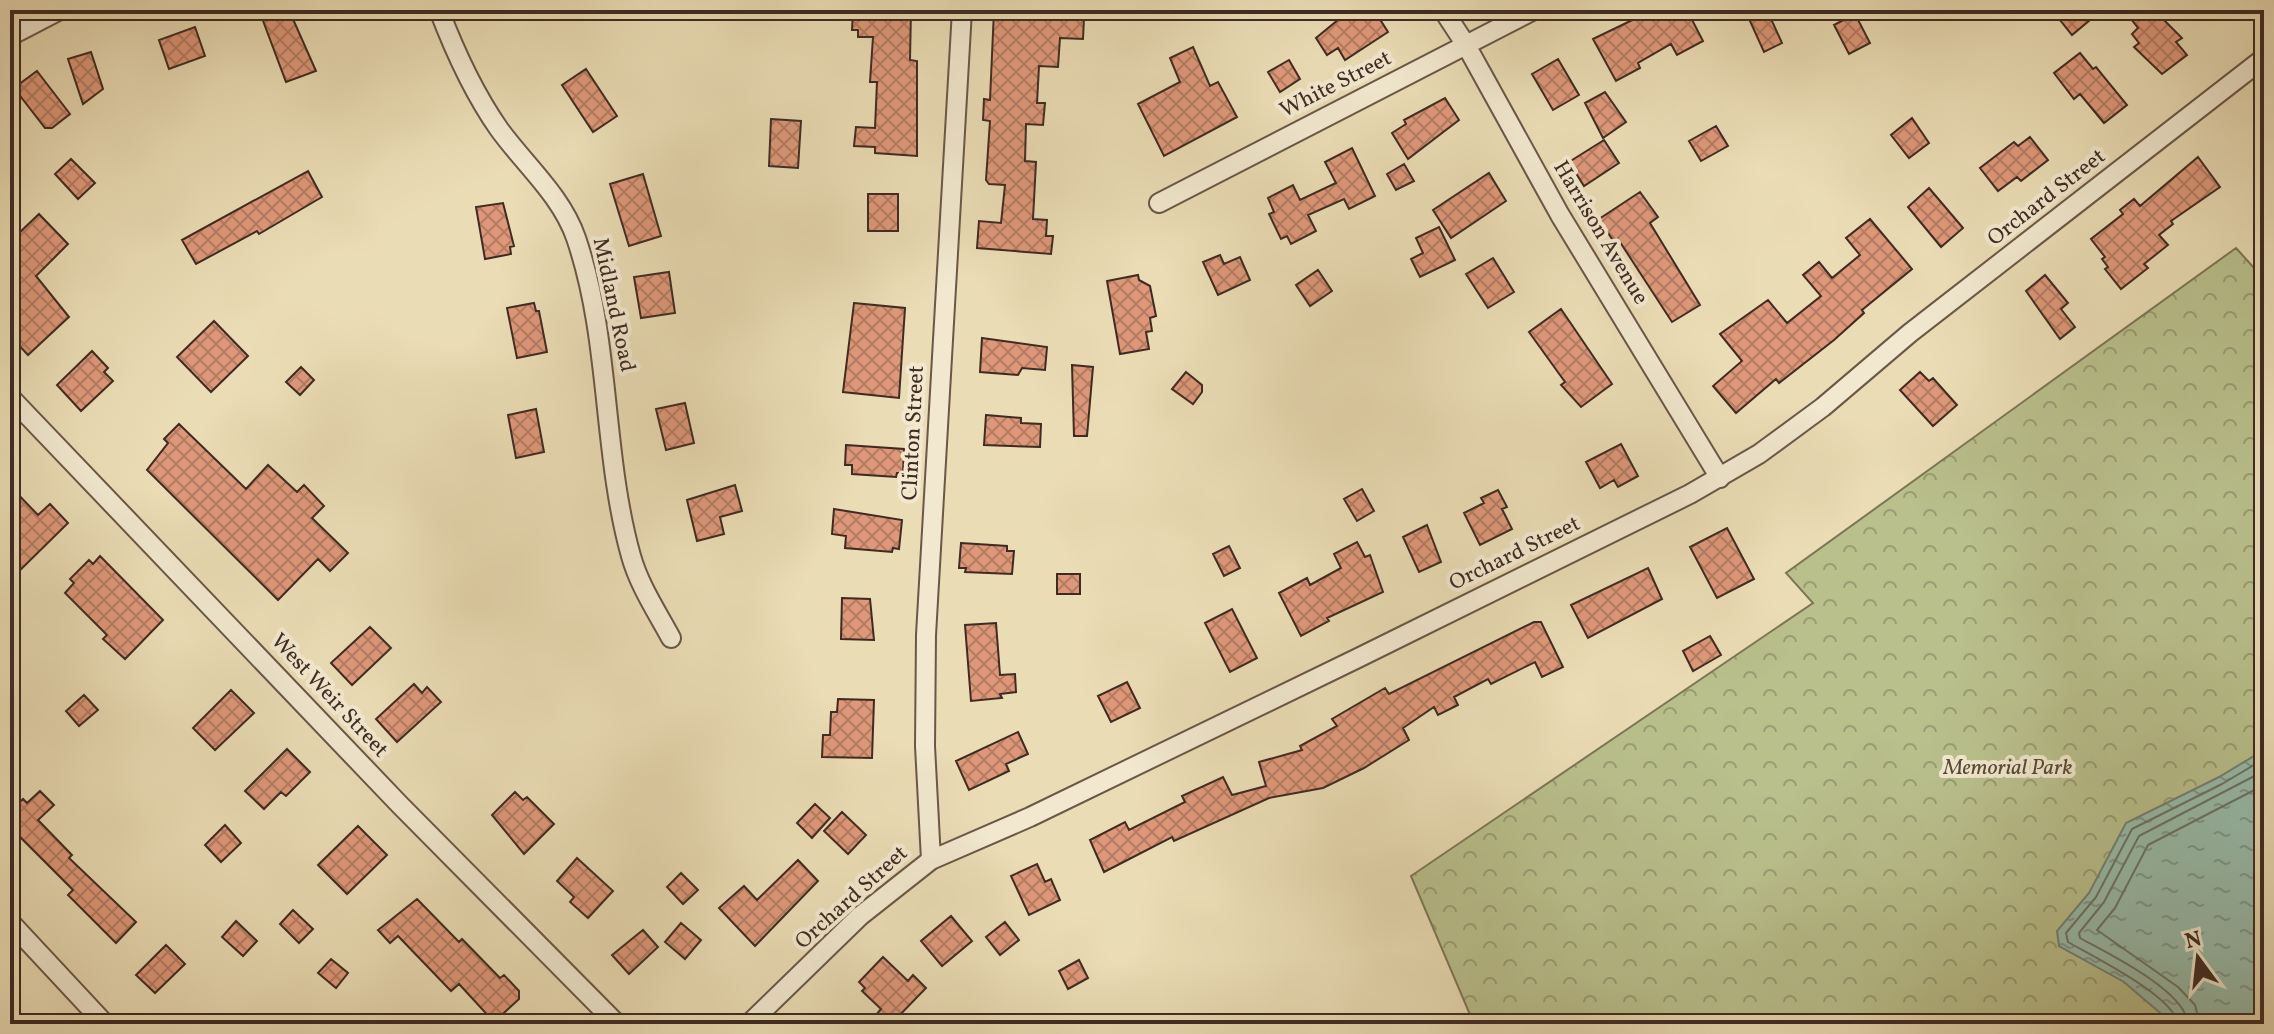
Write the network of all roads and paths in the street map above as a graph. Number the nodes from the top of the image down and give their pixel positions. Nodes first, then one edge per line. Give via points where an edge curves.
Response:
1 (60, 10) edge
2 (439, 10) edge
3 (962, 10) edge
4 (1443, 10) edge
5 (1534, 10) edge
6 (10, 36) edge
7 (1466, 45) junction
8 (2264, 58) edge
9 (1159, 203) dead end
10 (10, 397) edge
11 (1720, 478) junction
12 (671, 638) dead end
13 (931, 860) junction
14 (10, 922) edge
15 (105, 1024) edge
16 (617, 1024) edge
17 (749, 1024) edge

1 - 6 street
2 - 12 street, Midland Road via 476,93 565,212 576,240 598,340 632,560
3 - 13 street, Clinton Street via 926,635
4 - 7 street, Harrison Avenue
5 - 7 street, White Street
7 - 9 street, White Street
7 - 11 street, Harrison Avenue via 1560,215
8 - 11 street, Orchard Street via 1778,442
10 - 16 street, West Weir Street
11 - 13 street, Orchard Street
13 - 17 street, Orchard Street via 860,916
14 - 15 street

